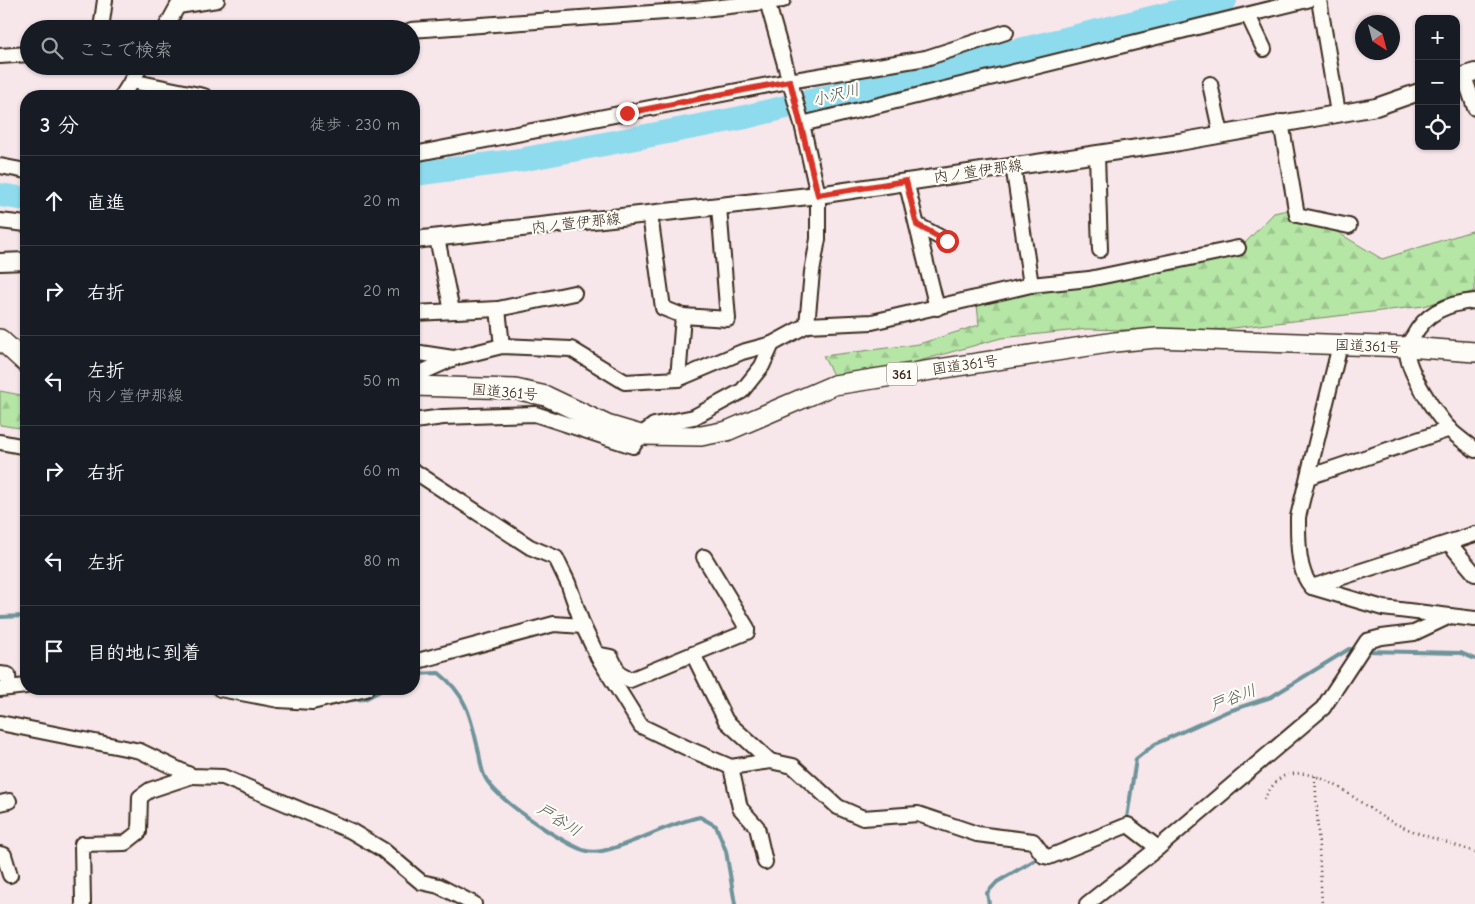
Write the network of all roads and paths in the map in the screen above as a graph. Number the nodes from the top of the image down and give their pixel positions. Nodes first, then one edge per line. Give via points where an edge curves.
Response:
1 (105, 0) edge
2 (217, 0) edge
3 (783, 0) edge
4 (1307, 0) edge
5 (1319, 0) edge
6 (767, 1) junction
7 (180, 3) edge
8 (693, 5) edge
9 (1248, 15) junction
10 (102, 20) edge
11 (170, 20) edge
12 (420, 29) edge
13 (1006, 32) dead end
14 (1264, 49) dead end
15 (20, 55) edge
16 (0, 56) edge
17 (136, 75) edge
18 (1465, 75) edge
19 (132, 81) junction
20 (790, 81) junction
21 (1210, 84) dead end
22 (126, 90) edge
23 (175, 90) edge
24 (1415, 93) edge
25 (1475, 108) edge
26 (1338, 113) junction
27 (801, 122) junction
28 (1282, 122) junction
29 (1220, 134) junction
30 (420, 153) edge
31 (1097, 155) junction
32 (1013, 165) junction
33 (0, 166) edge
34 (20, 169) edge
35 (906, 181) junction
36 (818, 195) junction
37 (719, 207) junction
38 (650, 215) junction
39 (0, 220) edge
40 (20, 223) edge
41 (917, 225) junction
42 (1349, 226) dead end
43 (437, 238) junction
44 (420, 239) edge
45 (947, 241) dead end
46 (1238, 248) dead end
47 (1100, 250) dead end
48 (20, 261) edge
49 (0, 262) edge
50 (1031, 285) junction
51 (574, 293) dead end
52 (1475, 301) edge
53 (937, 308) junction
54 (498, 309) junction
55 (452, 311) junction
56 (420, 313) edge
57 (683, 316) junction
58 (806, 325) junction
59 (0, 339) edge
60 (772, 344) junction
61 (1340, 345) junction
62 (502, 346) junction
63 (1408, 347) junction
64 (1475, 352) edge
65 (420, 353) edge
66 (20, 357) edge
67 (454, 358) junction
68 (420, 373) edge
69 (678, 380) junction
70 (420, 386) edge
71 (420, 420) edge
72 (1450, 429) junction
73 (641, 435) junction
74 (0, 442) edge
75 (20, 445) edge
76 (1475, 450) edge
77 (420, 475) edge
78 (1308, 476) junction
79 (1475, 534) edge
80 (1449, 543) junction
81 (704, 557) dead end
82 (1475, 574) edge
83 (1312, 587) junction
84 (1450, 616) junction
85 (1475, 619) edge
86 (582, 626) junction
87 (693, 654) junction
88 (598, 657) junction
89 (420, 660) edge
90 (0, 674) edge
91 (20, 687) edge
92 (4, 689) edge
93 (252, 695) edge
94 (341, 695) edge
95 (0, 723) edge
96 (770, 761) junction
97 (731, 767) junction
98 (192, 776) junction
99 (1315, 776) junction
100 (1264, 799) dead end
101 (1158, 848) junction
102 (1475, 852) edge
103 (0, 854) edge
104 (765, 862) dead end
105 (10, 875) dead end
106 (83, 904) edge
107 (474, 904) edge
108 (1087, 904) edge
109 (1322, 904) edge

1 - 10 street
2 - 7 street
3 - 6 street
4 - 9 street
5 - 26 street
6 - 8 street
6 - 20 street
7 - 11 street
8 - 12 street
9 - 14 street
9 - 27 street
13 - 20 street via 926,58
15 - 16 street
17 - 19 street
18 - 25 street
19 - 22 street
19 - 23 street
20 - 27 street
20 - 30 street
21 - 29 street
24 - 26 main road, 内ノ萱伊那線 via 1376,107
26 - 28 main road, 内ノ萱伊那線
27 - 36 street
28 - 29 main road, 内ノ萱伊那線
28 - 42 street via 1297,215
29 - 31 main road, 内ノ萱伊那線
31 - 32 main road, 内ノ萱伊那線
31 - 47 street
32 - 35 main road, 内ノ萱伊那線
32 - 50 street
33 - 34 street
35 - 36 main road, 内ノ萱伊那線
35 - 41 street
36 - 37 main road, 内ノ萱伊那線
36 - 58 street via 818,239
37 - 38 main road, 内ノ萱伊那線
37 - 57 street via 728,319
38 - 43 main road, 内ノ萱伊那線
38 - 57 street via 663,308
39 - 40 street
41 - 45 street
41 - 53 street
43 - 44 main road, 内ノ萱伊那線
43 - 55 street
46 - 50 street via 1089,279
48 - 49 main road
50 - 53 street
51 - 54 street
52 - 63 street via 1438,309 1420,324
53 - 58 street via 872,322
54 - 55 street
54 - 62 street
55 - 56 street
57 - 69 street
58 - 60 street
59 - 66 highway
60 - 69 street via 742,352
60 - 73 street via 762,366 742,391 694,417 654,425
61 - 63 highway, 国道361号 / 361
61 - 73 highway, 国道361号 / 361 via 1156,338 1115,342 834,385 727,431 701,436
61 - 78 street
62 - 67 street
62 - 69 street via 570,349 625,382
63 - 64 highway, 国道361号 / 361
63 - 72 street via 1410,368
65 - 67 street
67 - 68 street
70 - 73 highway, 国道361号 / 361 via 515,390 546,396 607,425
71 - 73 street via 535,414 633,446
72 - 76 street
72 - 78 street
74 - 75 street
77 - 86 street via 530,547 556,558
78 - 83 street via 1298,517 1298,535 1305,580
79 - 80 street
80 - 82 street
80 - 83 street
81 - 87 street via 747,632
83 - 84 street via 1383,608
84 - 85 street
84 - 101 street via 1414,633 1382,636 1360,650 1323,708
86 - 88 street
86 - 89 street via 554,624
87 - 88 street via 630,680 619,674 611,657
87 - 96 street via 726,721
88 - 97 street via 641,726
90 - 92 street via 8,675
91 - 92 street
93 - 94 street via 312,702
95 - 98 street via 140,751
96 - 97 street
96 - 101 street via 793,766 838,807 863,818 918,814 977,834 1033,841 1044,856 1049,857 1128,824
97 - 104 street via 740,808 757,827
98 - 106 street via 150,790 140,797 139,832 125,843 82,844
98 - 107 street via 224,777 351,831 383,850 421,882 439,886
99 - 100 path via 1284,776
99 - 102 path via 1344,790 1388,820
99 - 109 path
101 - 108 street
103 - 105 street via 4,855

